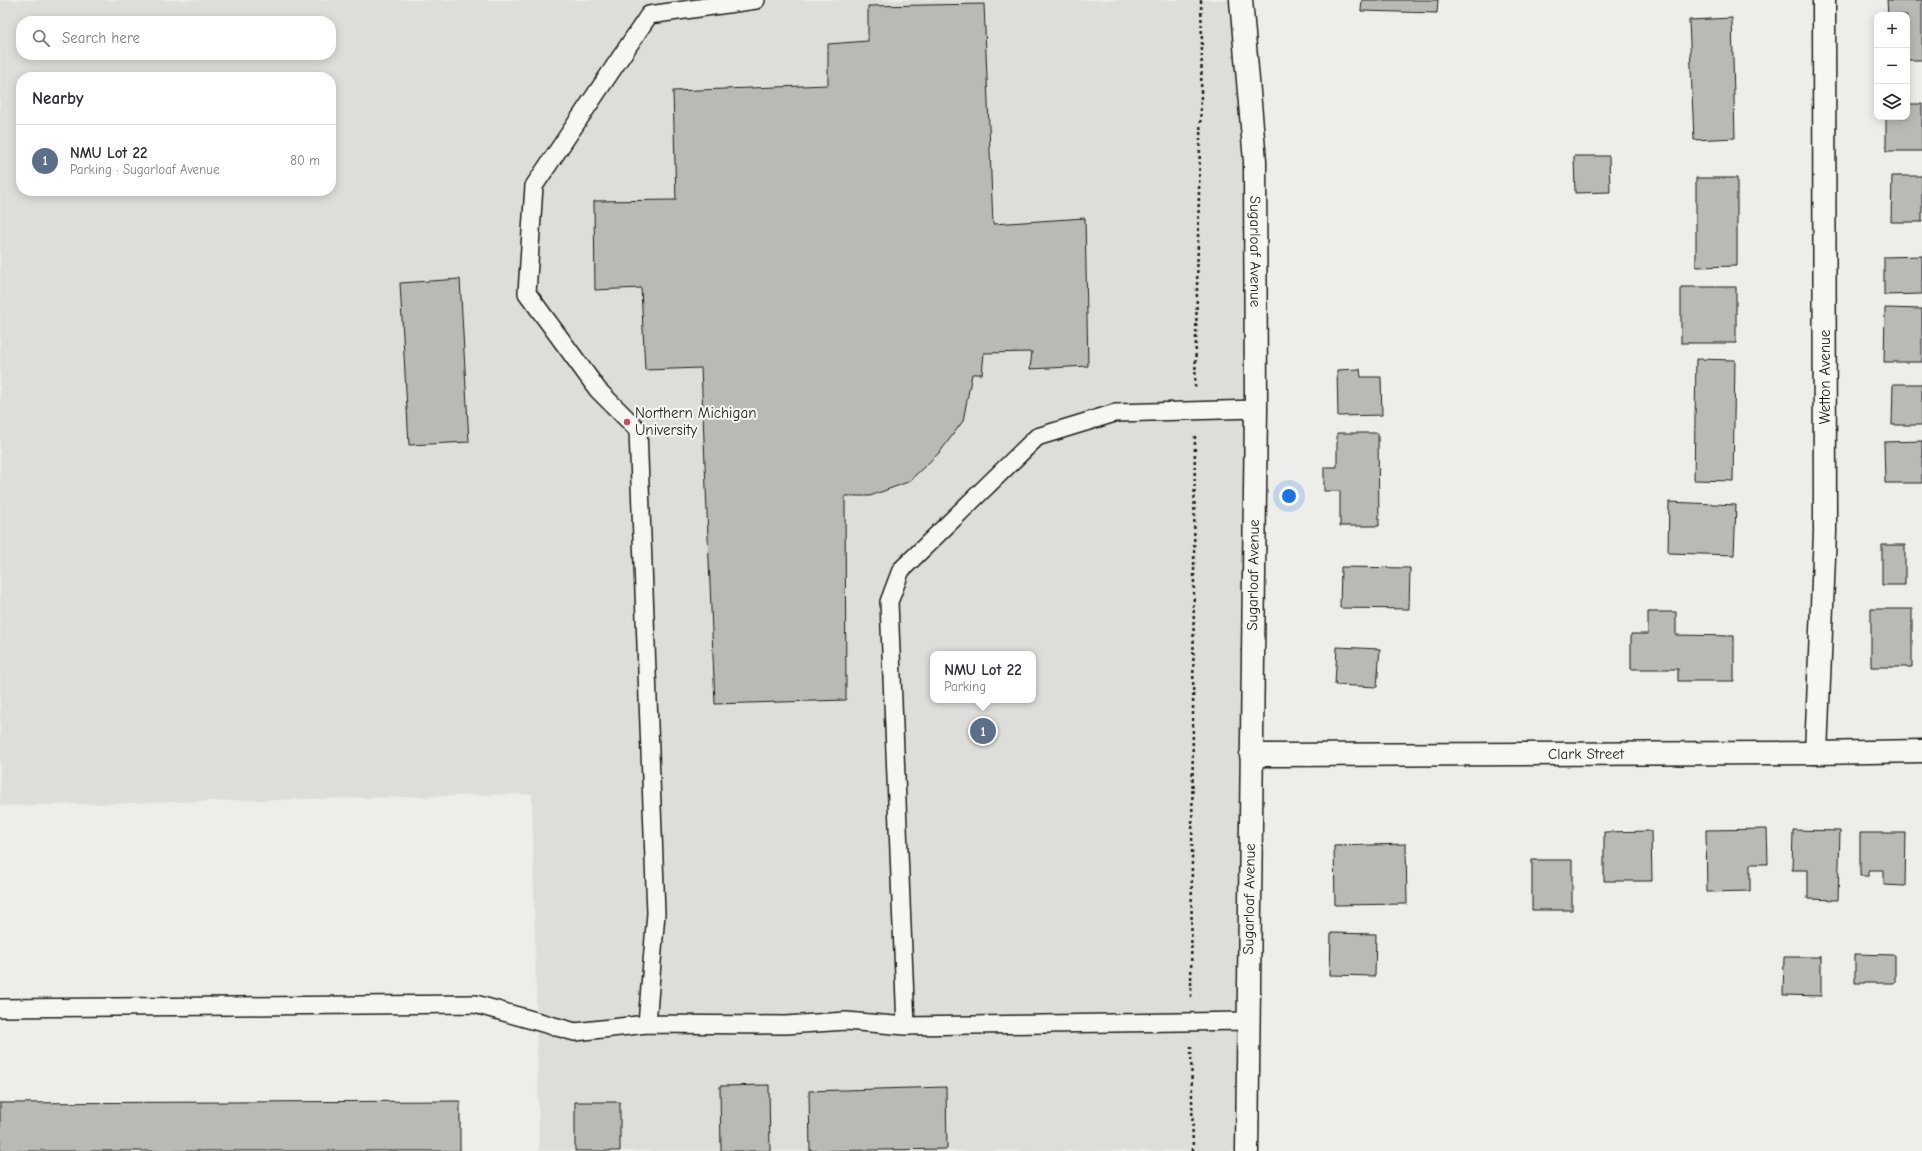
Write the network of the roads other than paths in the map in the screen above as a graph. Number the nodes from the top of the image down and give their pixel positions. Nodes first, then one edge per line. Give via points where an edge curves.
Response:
1 (756, 0) edge
2 (1241, 0) edge
3 (1824, 0) edge
4 (1256, 409) junction
5 (1922, 751) edge
6 (1816, 753) junction
7 (1251, 755) junction
8 (0, 1008) edge
9 (1248, 1021) junction
10 (647, 1024) junction
11 (906, 1026) junction
12 (1247, 1151) edge

1 - 10 lane via 649,15 534,186 527,293 598,390 638,430 656,913
2 - 4 street, Sugarloaf Avenue via 1255,161
3 - 6 street, Wetton Avenue via 1826,532
4 - 7 street, Sugarloaf Avenue
4 - 11 lane via 1115,413 1037,437 902,570 889,602
5 - 6 street, Clark Street
6 - 7 street, Clark Street
7 - 9 street, Sugarloaf Avenue
8 - 10 lane via 475,1004 575,1032
9 - 11 lane
9 - 12 street, Sugarloaf Avenue
10 - 11 lane via 786,1025 846,1021

